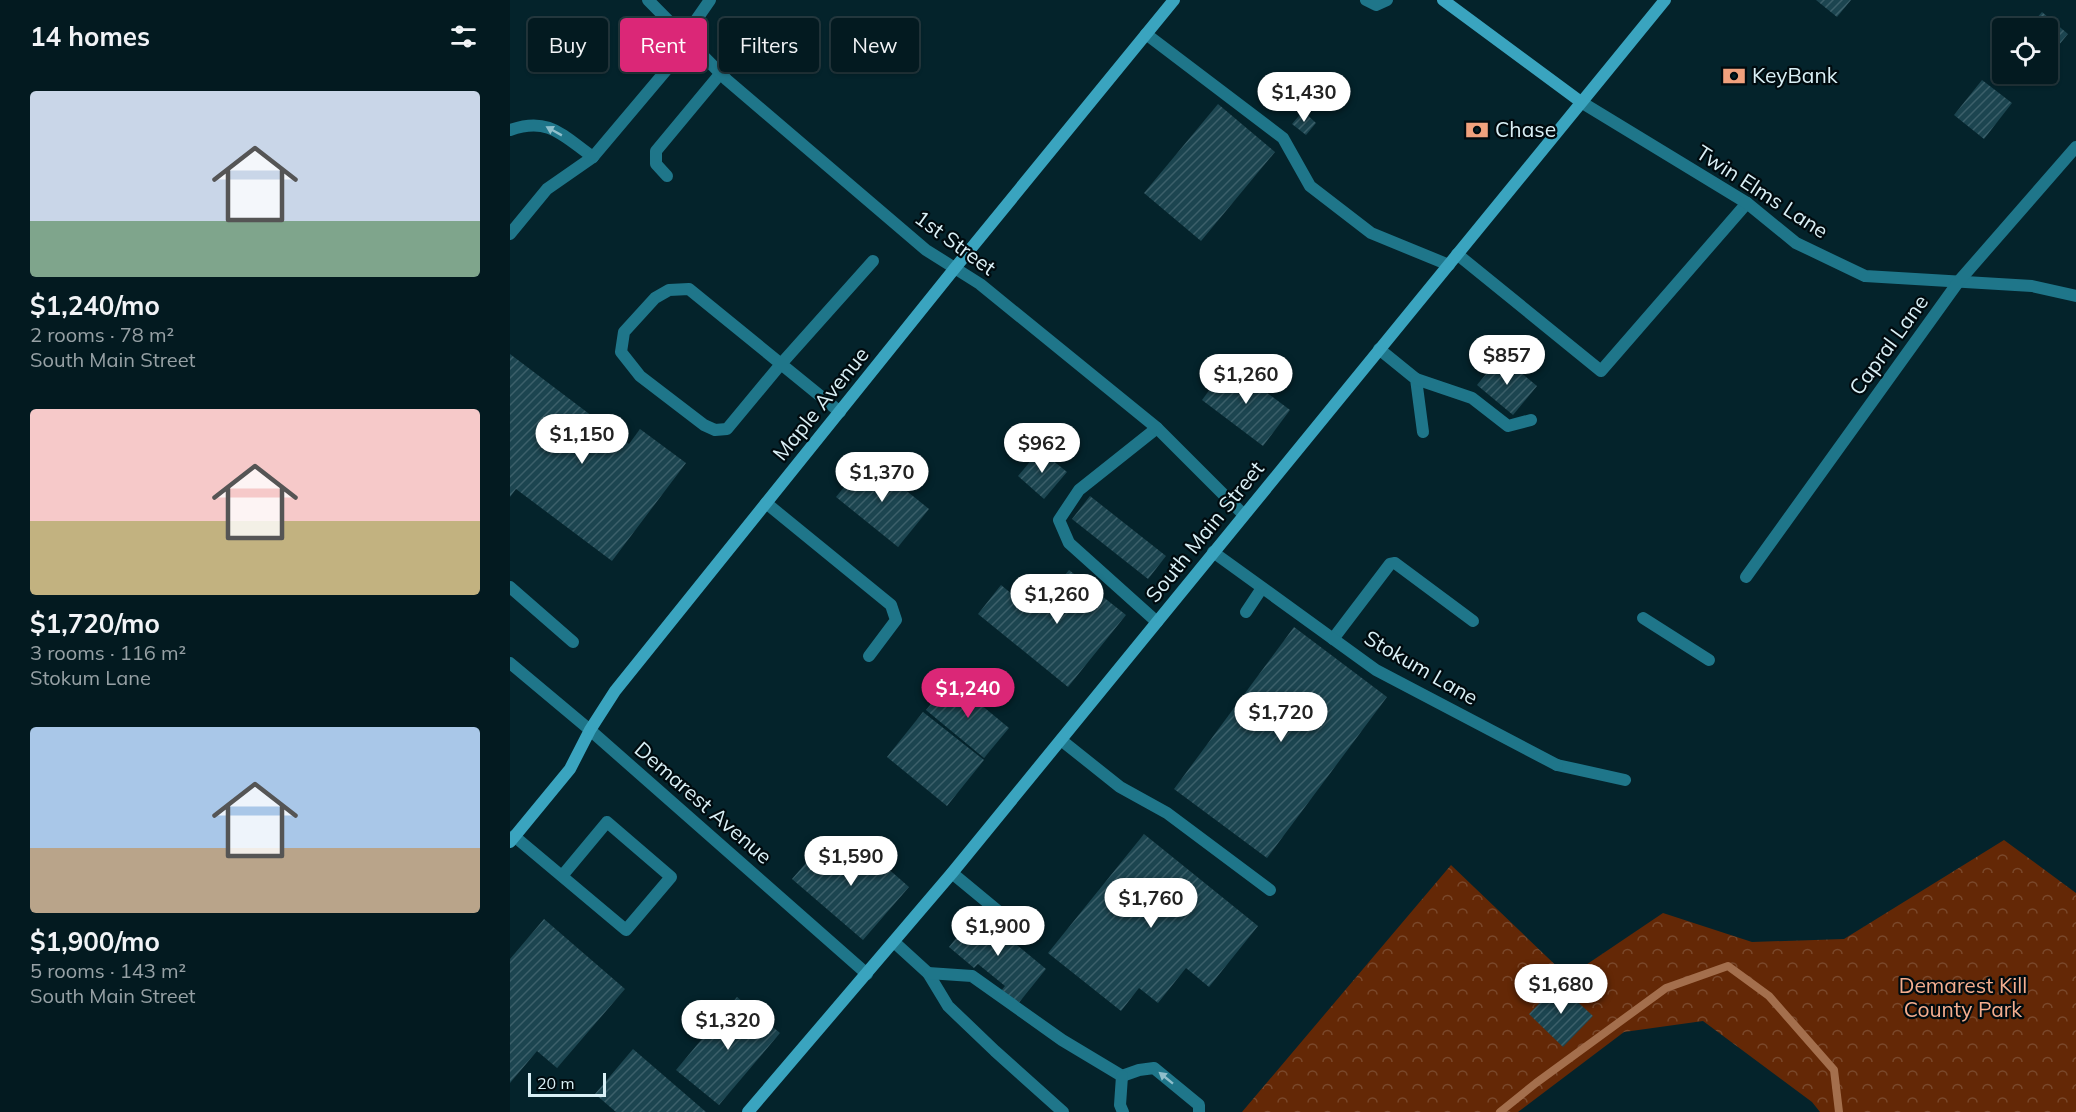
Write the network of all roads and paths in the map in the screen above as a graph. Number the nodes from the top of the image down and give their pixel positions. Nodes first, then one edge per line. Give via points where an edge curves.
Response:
1 (648, 0) edge
2 (710, 0) edge
3 (1174, 0) edge
4 (1366, 0) edge
5 (1387, 0) edge
6 (1443, 0) edge
7 (1665, 0) edge
8 (666, 18) edge
9 (699, 18) edge
10 (1146, 34) junction
11 (707, 60) edge
12 (661, 72) edge
13 (720, 74) junction
14 (1581, 102) junction
15 (510, 130) edge
16 (2076, 147) edge
17 (593, 157) junction
18 (667, 176) dead end
19 (1747, 203) junction
20 (510, 234) edge
21 (1457, 254) junction
22 (873, 261) dead end
23 (1449, 265) junction
24 (955, 268) junction
25 (1959, 281) junction
26 (2076, 296) edge
27 (1379, 349) junction
28 (781, 364) junction
29 (1416, 379) junction
30 (840, 412) junction
31 (1531, 420) dead end
32 (1156, 428) junction
33 (1423, 432) dead end
34 (766, 503) junction
35 (1244, 514) junction
36 (1213, 552) junction
37 (1746, 577) dead end
38 (510, 587) edge
39 (1262, 588) junction
40 (1246, 612) dead end
41 (1643, 618) dead end
42 (1473, 621) dead end
43 (1157, 622) junction
44 (1333, 639) junction
45 (573, 642) dead end
46 (869, 656) dead end
47 (1709, 660) dead end
48 (510, 663) edge
49 (590, 730) junction
50 (1061, 740) junction
51 (1624, 780) dead end
52 (512, 839) edge
53 (952, 873) junction
54 (562, 876) junction
55 (1270, 890) dead end
56 (1015, 925) dead end
57 (894, 942) junction
58 (867, 974) junction
59 (928, 974) junction
60 (1122, 1076) junction
61 (748, 1112) edge
62 (1063, 1112) edge
63 (1123, 1112) edge
64 (1199, 1112) edge

1 - 8 street, 1st Street
2 - 9 street
3 - 10 street, Maple Avenue
4 - 5 street via 1376,5
6 - 14 street
7 - 14 street, South Main Street
10 - 23 street via 1283,138 1310,186 1371,233
10 - 24 street, Maple Avenue
11 - 13 street, 1st Street
12 - 17 street
13 - 18 street via 656,150 656,164
13 - 24 street, 1st Street via 926,250
14 - 19 street, Twin Elms Lane
14 - 21 street, South Main Street
17 -> 15 street via 550,126 525,125
16 - 25 street, Capral Lane
17 - 20 street via 547,189
19 - 21 street via 1601,371
19 - 25 street, Twin Elms Lane via 1796,243 1865,276
21 - 23 street, South Main Street
22 - 28 street
23 - 27 street, South Main Street
24 - 30 street, Maple Avenue
24 - 32 street, 1st Street via 980,284
25 - 26 street, Twin Elms Lane via 2032,286
25 - 37 street, Capral Lane
27 - 29 street
27 - 35 street, South Main Street
28 - 28 street via 689,289 669,290 654,298 624,332 621,352 640,376 715,430 727,429
28 - 30 street
29 - 31 street via 1472,399 1508,426
29 - 33 street
30 - 34 street, Maple Avenue
32 - 35 street, 1st Street
32 - 43 street via 1079,490 1059,520 1069,543
34 - 46 street via 891,605 896,620
34 - 49 street, Maple Avenue via 615,691
35 - 36 street, South Main Street
36 - 39 street, Stokum Lane
36 - 43 street, South Main Street
38 - 45 street
39 - 40 street
39 - 44 street, Stokum Lane
41 - 47 street
42 - 44 street via 1395,563 1390,564
43 - 50 street, South Main Street
44 - 51 street, Stokum Lane via 1376,670 1557,765
48 - 49 street, Demarest Avenue
49 - 52 street, Maple Avenue via 570,769
49 - 58 street, Demarest Avenue
50 - 53 street, South Main Street
50 - 55 street via 1120,787 1167,813
52 - 54 street
53 - 56 street
53 - 57 street, South Main Street
54 - 54 street via 626,930 671,877 607,822
57 - 58 street, South Main Street
57 - 59 street
58 - 61 street, South Main Street
59 - 60 street via 972,976 1062,1040
59 - 62 street via 948,1006
60 - 63 street
64 -> 60 street via 1199,1104 1154,1068

